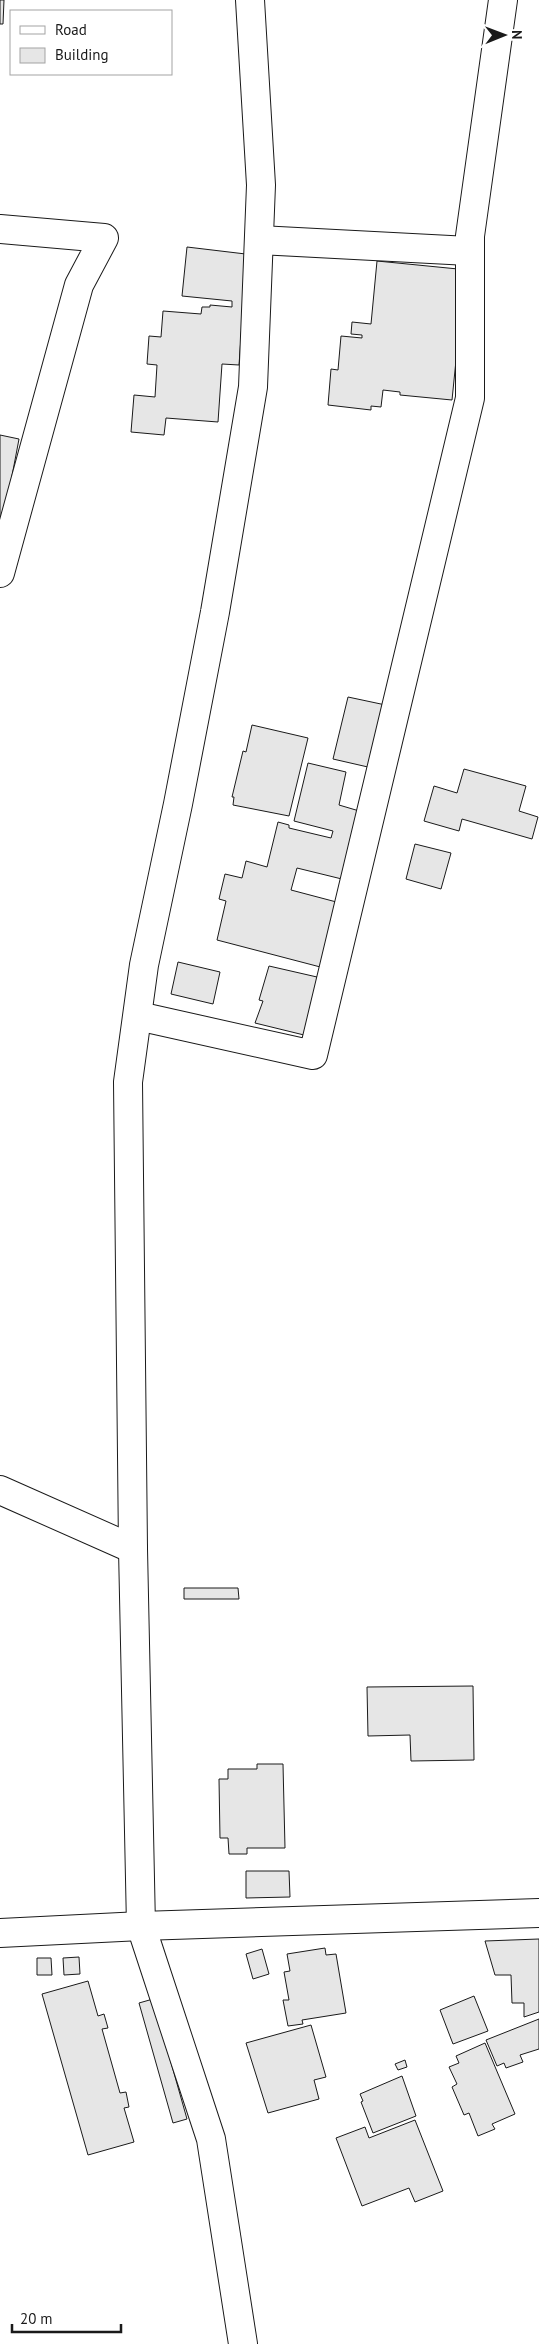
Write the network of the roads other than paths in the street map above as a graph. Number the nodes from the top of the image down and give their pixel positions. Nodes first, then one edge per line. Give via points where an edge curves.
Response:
1 (250, 0) edge
2 (502, 0) edge
3 (0, 228) edge
4 (259, 240) junction
5 (469, 251) junction
6 (0, 573) edge
7 (138, 1016) junction
8 (0, 1490) edge
9 (133, 1549) junction
10 (539, 1913) edge
11 (141, 1926) junction
12 (0, 1934) edge
13 (243, 2344) edge

1 - 4 street via 261,185
2 - 5 street
3 - 6 street via 104,238 79,285
4 - 5 street
4 - 7 street via 253,387 215,612 144,965
5 - 7 street via 470,398 313,1055
7 - 9 street via 128,1082
8 - 9 street
9 - 11 street
10 - 11 street
11 - 12 street
11 - 13 street via 211,2139

